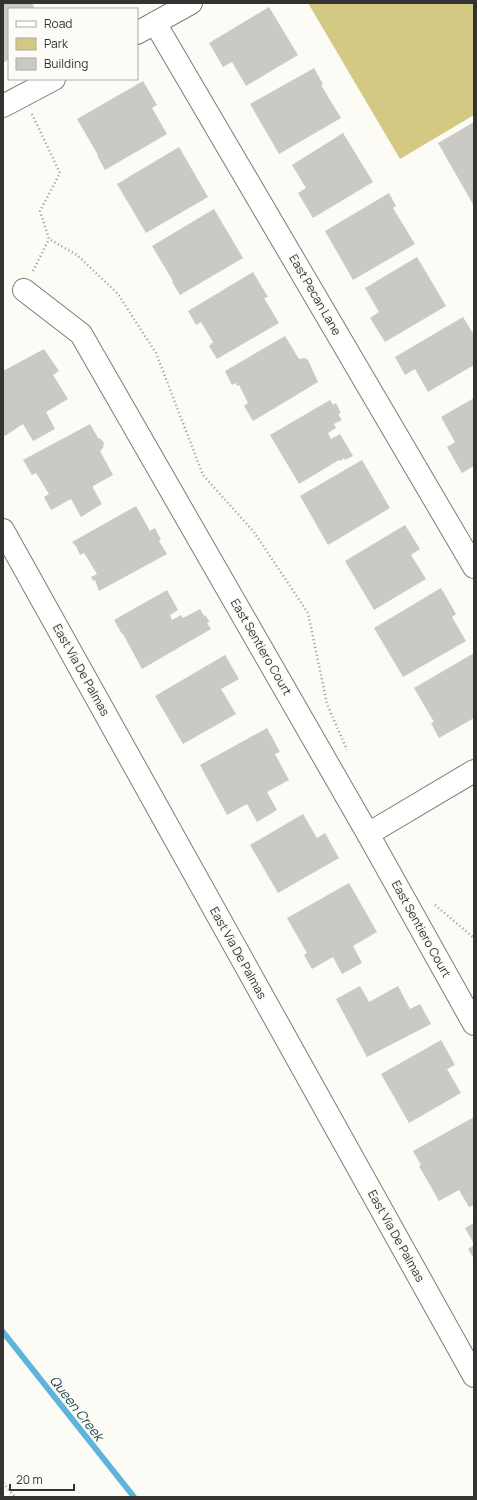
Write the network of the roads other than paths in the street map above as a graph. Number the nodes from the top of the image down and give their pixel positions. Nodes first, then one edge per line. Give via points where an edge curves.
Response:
1 (192, 3) edge
2 (146, 28) edge
3 (52, 80) edge
4 (3, 106) edge
5 (24, 290) road end
6 (3, 530) edge
7 (474, 567) edge
8 (474, 771) edge
9 (368, 834) junction
10 (474, 1024) edge
11 (474, 1376) edge

1 - 2 street
2 - 7 street, East Pecan Lane
3 - 4 street
5 - 9 street, East Sentiero Court via 81,334
6 - 11 street, East Via De Palmas
8 - 9 street
9 - 10 street, East Sentiero Court

